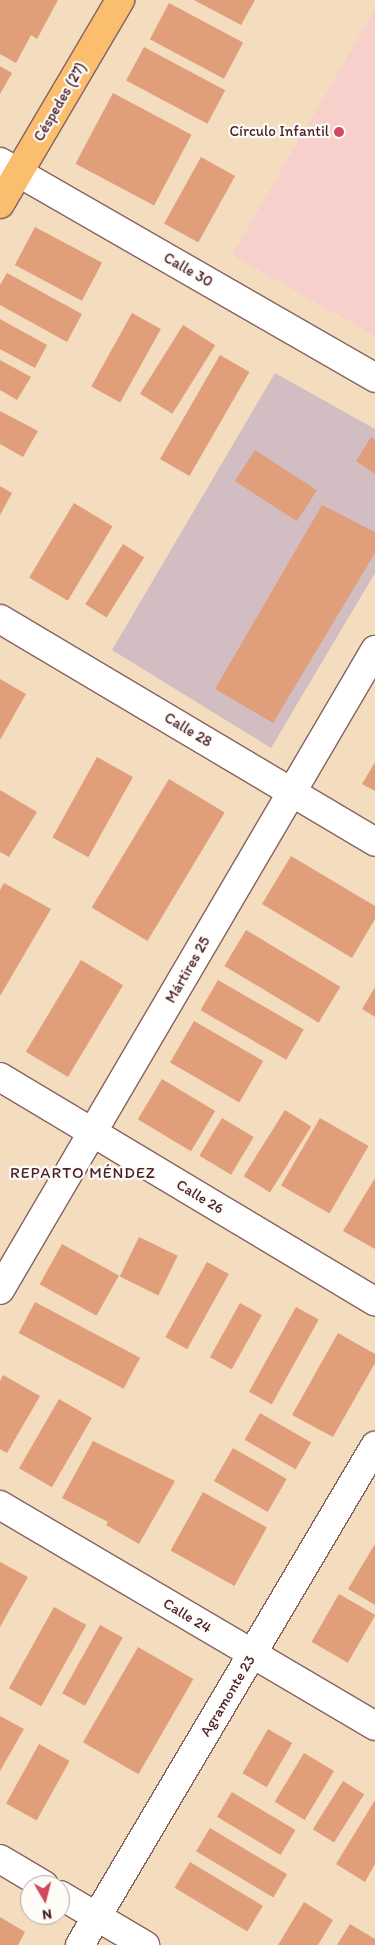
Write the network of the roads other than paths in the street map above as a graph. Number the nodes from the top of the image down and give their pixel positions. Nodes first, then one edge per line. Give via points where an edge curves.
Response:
1 (120, 0) edge
2 (9, 168) edge
3 (0, 204) edge
4 (375, 378) edge
5 (0, 619) edge
6 (375, 650) edge
7 (292, 792) junction
8 (375, 842) edge
9 (0, 1077) edge
10 (93, 1132) junction
11 (0, 1290) edge
12 (375, 1301) edge
13 (375, 1446) edge
14 (0, 1505) edge
15 (252, 1654) junction
16 (375, 1726) edge
17 (0, 1859) edge
18 (27, 1875) edge
19 (70, 1901) edge
20 (97, 1917) junction
21 (80, 1945) edge
22 (145, 1945) edge

1 - 2 main road, Céspedes (27)
2 - 3 main road, Céspedes (27)
2 - 4 street, Calle 30
5 - 7 street, Calle 28
6 - 7 street, Mártires 25
7 - 8 street, Calle 28
7 - 10 street, Mártires 25
9 - 10 street, Calle 26
10 - 11 street, Mártires 25
10 - 12 street, Calle 26
13 - 15 street, Agramonte 23
14 - 15 street, Calle 24
15 - 16 street, Calle 24
15 - 20 street, Agramonte 23
17 - 18 street
19 - 20 street
20 - 21 street, Agramonte 23
20 - 22 street

